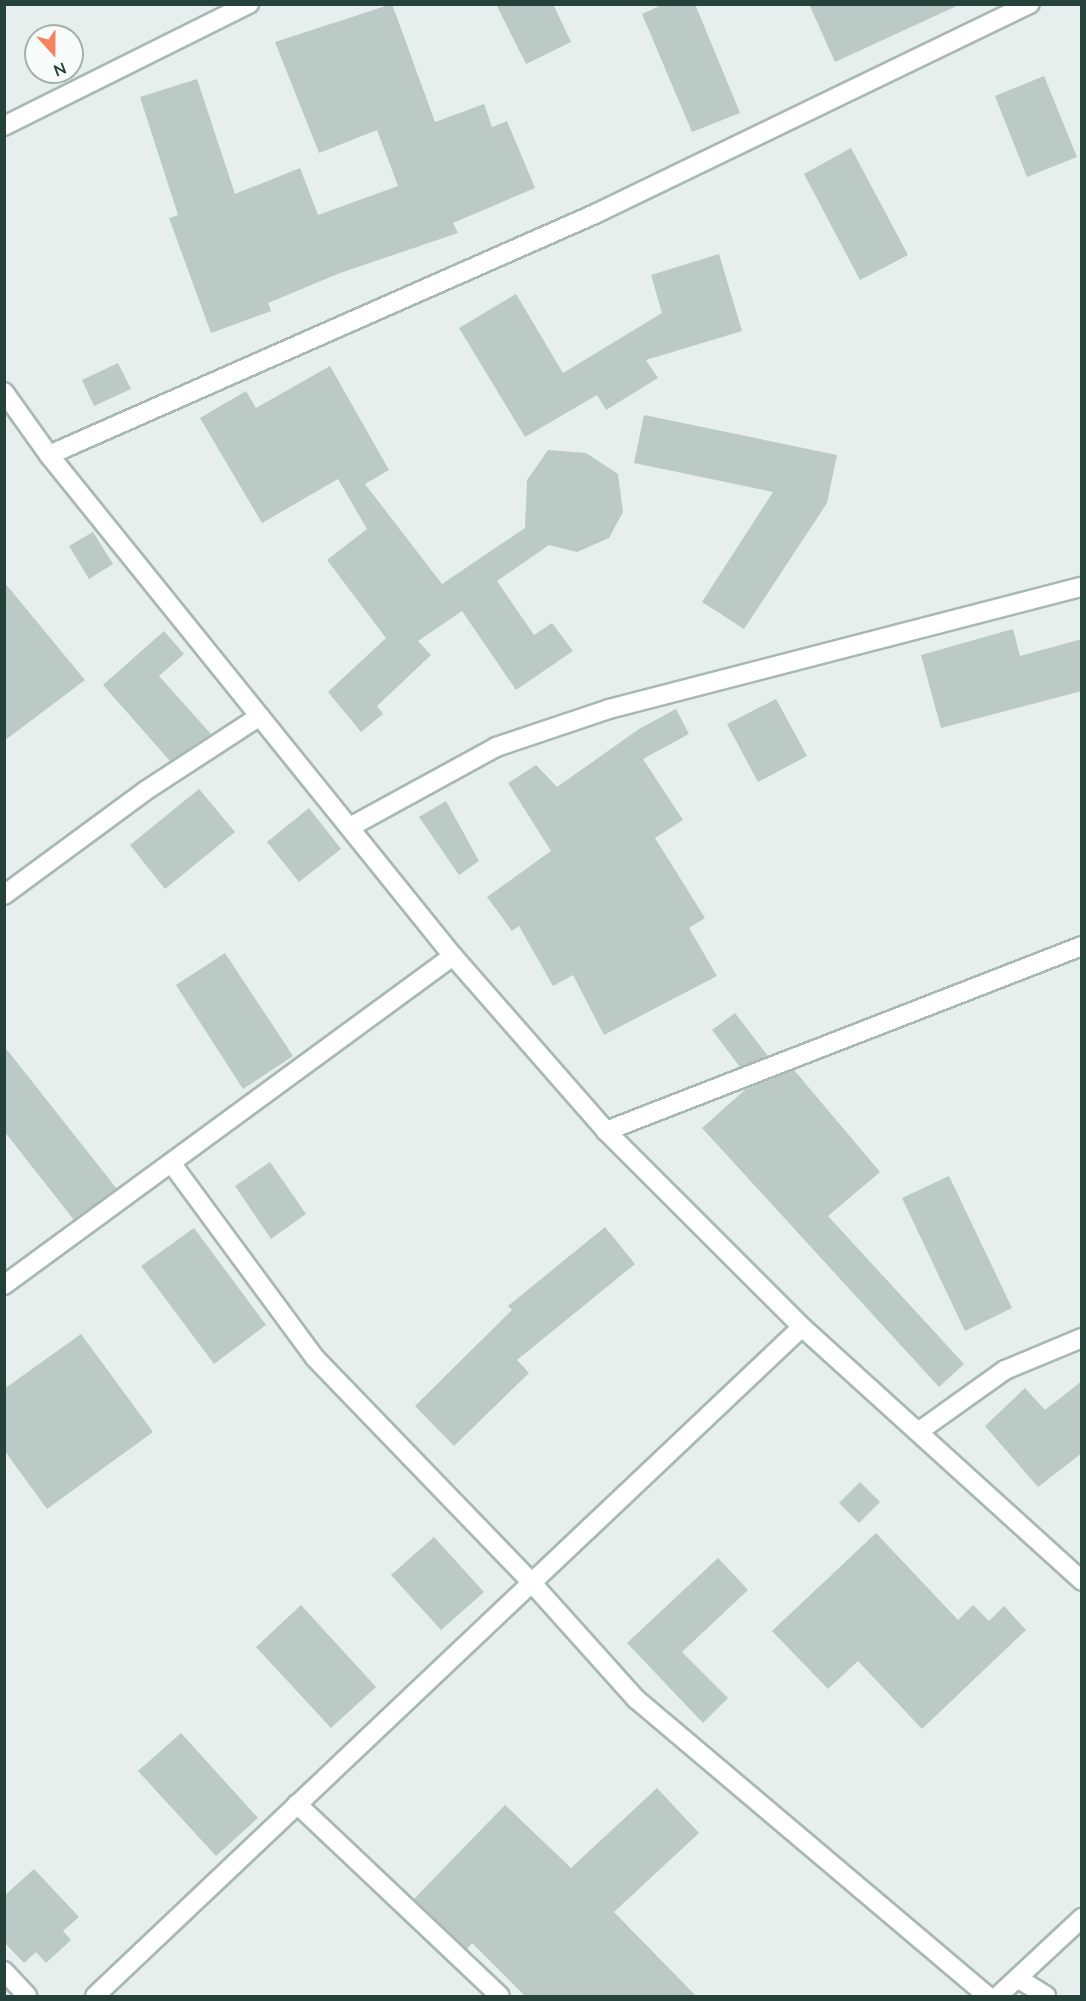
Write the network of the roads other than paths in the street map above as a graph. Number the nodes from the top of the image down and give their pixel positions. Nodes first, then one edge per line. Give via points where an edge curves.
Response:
1 (249, 4) edge
2 (1030, 4) edge
3 (4, 126) edge
4 (4, 392) edge
5 (49, 455) junction
6 (1082, 587) edge
7 (260, 716) junction
8 (350, 827) junction
9 (4, 895) edge
10 (1082, 946) edge
11 (453, 956) junction
12 (606, 1131) junction
13 (172, 1164) junction
14 (4, 1286) edge
15 (802, 1327) junction
16 (1082, 1338) edge
17 (918, 1432) junction
18 (1082, 1581) edge
19 (531, 1582) junction
20 (297, 1804) junction
21 (1082, 1918) edge
22 (4, 1971) edge
23 (1019, 1979) junction
24 (27, 1996) edge
25 (95, 1996) edge
26 (500, 1996) edge
27 (988, 1996) edge
28 (998, 1996) edge
29 (1046, 1996) edge

1 - 3 street
2 - 5 street via 595,214
4 - 5 street
5 - 7 street
6 - 8 street via 609,709 496,747
7 - 8 street
7 - 9 street via 145,791
8 - 11 street
10 - 12 street
11 - 12 street
11 - 13 street
12 - 15 street
13 - 14 street
13 - 19 street via 315,1358
15 - 17 street
15 - 19 street
16 - 17 street via 1005,1370
17 - 18 street
19 - 20 street
19 - 27 street via 636,1699
20 - 25 street
20 - 26 street
21 - 23 street
22 - 24 street
23 - 28 street
23 - 29 street

